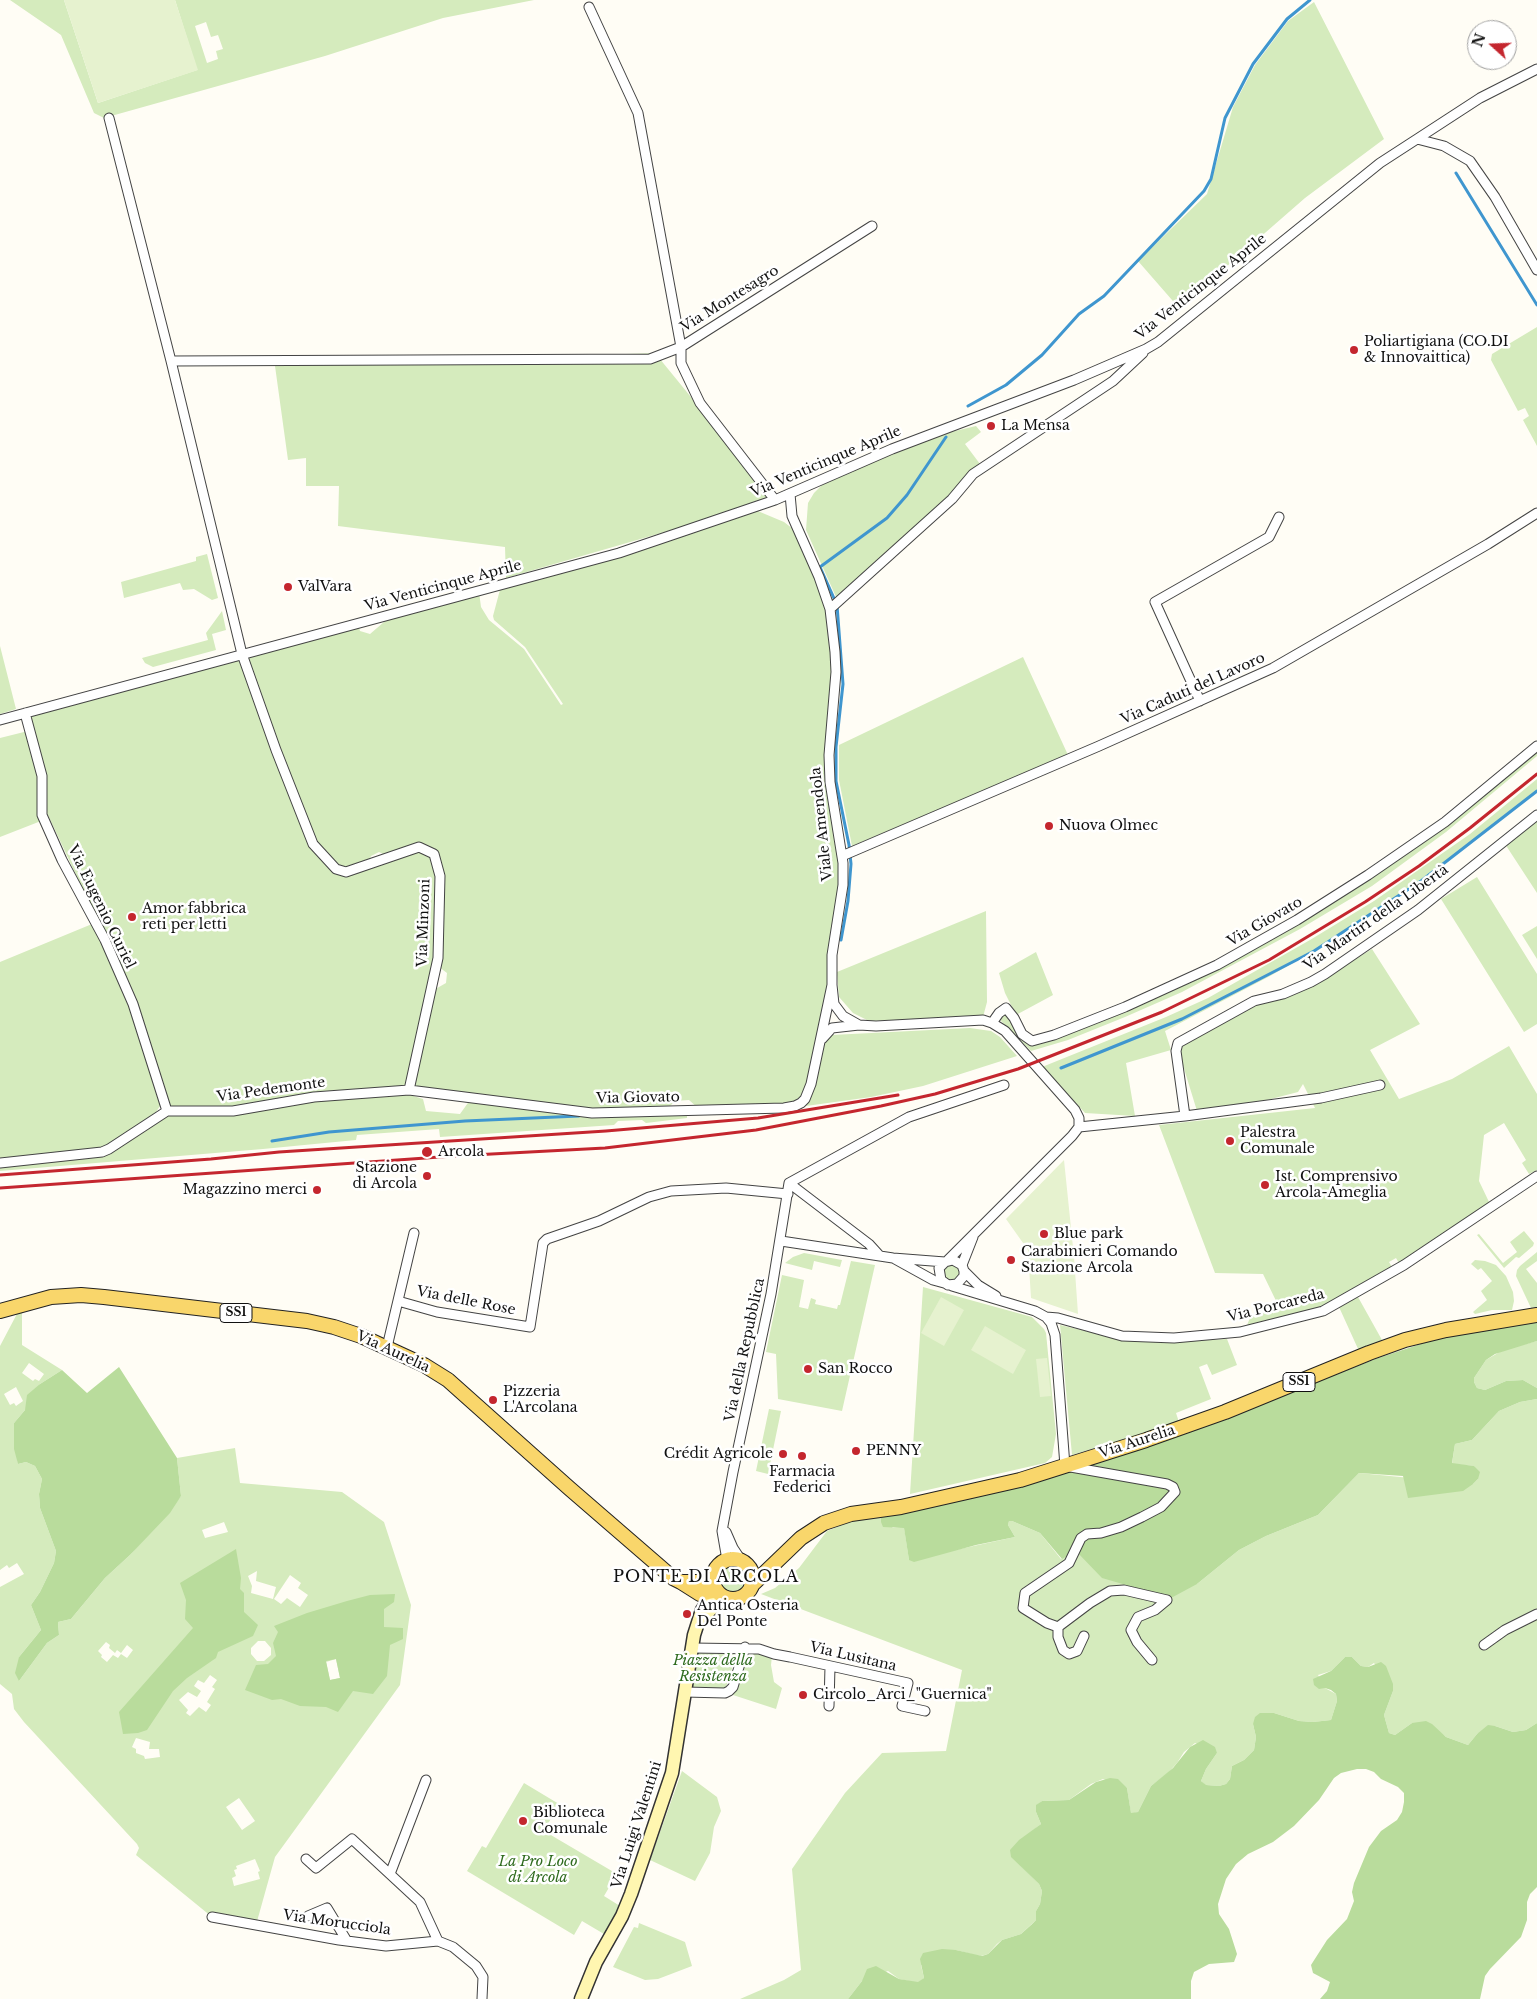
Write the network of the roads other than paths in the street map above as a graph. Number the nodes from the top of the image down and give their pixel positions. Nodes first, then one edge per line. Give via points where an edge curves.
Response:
1 (589, 6) dead end
2 (1537, 69) edge
3 (109, 118) dead end
4 (1417, 139) junction
5 (872, 226) dead end
6 (1537, 270) edge
7 (681, 346) junction
8 (1146, 349) junction
9 (171, 361) junction
10 (790, 494) junction
11 (775, 500) junction
12 (1537, 513) edge
13 (1279, 517) dead end
14 (832, 607) junction
15 (242, 654) junction
16 (1200, 701) junction
17 (25, 713) junction
18 (0, 720) edge
19 (1537, 746) edge
20 (1537, 815) edge
21 (844, 855) junction
22 (832, 985) junction
23 (992, 1023) junction
24 (859, 1026) junction
25 (821, 1040) junction
26 (1004, 1085) dead end
27 (1380, 1085) dead end
28 (409, 1090) junction
29 (167, 1111) junction
30 (1185, 1116) junction
31 (1078, 1126) junction
32 (0, 1163) edge
33 (1537, 1176) edge
34 (789, 1183) junction
35 (788, 1194) junction
36 (414, 1233) dead end
37 (973, 1237) junction
38 (781, 1241) junction
39 (878, 1255) junction
40 (893, 1258) junction
41 (946, 1261) junction
42 (963, 1268) junction
43 (948, 1284) junction
44 (398, 1301) junction
45 (1005, 1302) junction
46 (0, 1311) edge
47 (1537, 1315) edge
48 (1046, 1317) junction
49 (387, 1347) junction
50 (1065, 1466) junction
51 (724, 1522) junction
52 (780, 1557) junction
53 (727, 1560) junction
54 (745, 1564) junction
55 (681, 1582) junction
56 (751, 1586) junction
57 (718, 1590) junction
58 (697, 1593) junction
59 (1537, 1614) edge
60 (697, 1621) junction
61 (1058, 1627) junction
62 (1084, 1636) dead end
63 (1484, 1645) dead end
64 (692, 1648) junction
65 (746, 1648) junction
66 (1152, 1660) dead end
67 (830, 1666) junction
68 (685, 1692) junction
69 (829, 1706) dead end
70 (925, 1711) dead end
71 (426, 1780) dead end
72 (306, 1859) dead end
73 (390, 1874) junction
74 (308, 1916) dead end
75 (212, 1917) dead end
76 (347, 1941) junction
77 (438, 1941) junction
78 (482, 1999) edge
79 (581, 1999) edge

1 - 7 street via 638,114
2 - 4 street, Via Venticinque Aprile via 1480,98
3 - 9 street
4 - 6 street via 1444,146 1470,161
4 - 8 street, Via Venticinque Aprile via 1380,163
5 - 7 street, Via Montesagro
7 - 9 street via 650,359
7 - 11 street, Via Montesagro via 681,363 700,402
8 - 10 street, Via Venticinque Aprile via 892,449
8 - 14 street via 1112,381 973,474 952,499
9 - 15 street
10 - 11 street, Via Venticinque Aprile
10 - 14 street, Viale Amendola via 792,516
11 - 15 street, Via Venticinque Aprile via 619,553
12 - 16 street, Via Caduti del Lavoro via 1273,668
13 - 16 street via 1269,537 1155,602
14 - 21 street, Viale Amendola via 836,672 830,782
15 - 17 street, Via Venticinque Aprile
15 - 28 street, Via Minzoni via 313,844 324,857 336,869 346,872 419,847 434,854 440,876 438,958
16 - 21 street, Via Caduti del Lavoro
17 - 18 street, Via Venticinque Aprile
17 - 29 street, Via Eugenio Curiel via 42,776 42,815 105,940 133,1004
19 - 23 street, Via Giovato via 1445,822 1368,875 1217,965 1125,1007 1032,1041 1022,1034 1006,1008
20 - 30 street, Via Martiri della Libertà via 1418,910 1325,974 1283,994 1254,1001 1178,1043 1176,1051
21 - 22 street, Viale Amendola via 832,954
22 - 24 street, Viale Amendola via 834,1004 843,1016
22 - 25 street, Via Giovato
23 - 24 street via 983,1020
23 - 31 street via 1006,1031 1075,1110
24 - 25 street via 832,1028
25 - 28 street, Via Giovato via 805,1099 784,1108 592,1113
26 - 34 street via 909,1117
27 - 30 street via 1321,1098
28 - 29 street, Via Pedemonte via 314,1096 233,1111
29 - 32 street via 102,1152
30 - 31 street
31 - 37 street via 1072,1136
33 - 48 street, Via Porcareda via 1404,1265 1323,1311 1240,1332 1174,1338 1122,1336
34 - 35 street, Via della Repubblica
34 - 39 street via 869,1244
35 - 38 street, Via della Repubblica
35 - 44 street, Via delle Rose via 726,1188 671,1191 551,1237 543,1243 530,1327 445,1314
36 - 44 street
37 - 41 street
37 - 42 street
38 - 39 street
38 - 51 street, Via della Repubblica
39 - 40 street
40 - 41 street
40 - 43 street via 933,1280
41 - 42 street via 953,1260
41 - 43 street via 938,1272
42 - 43 street via 961,1281
42 - 45 street via 978,1285
43 - 45 street
44 - 49 street
45 - 48 street, Via Porcareda
46 - 49 main road, Via Aurelia / SS1 via 51,1297 104,1297 320,1323
47 - 50 main road, Via Aurelia / SS1 via 1406,1340 1369,1352 1225,1412
48 - 50 street via 1055,1335
49 - 55 main road, Via Aurelia / SS1 via 424,1364 448,1380 661,1568
50 - 52 main road, Via Aurelia / SS1 via 975,1491 851,1514 824,1523
50 - 61 street via 1167,1484 1175,1492 1161,1507 1142,1518 1081,1538 1069,1563 1025,1593 1023,1608
51 - 53 street, Via della Repubblica via 722,1531
51 - 54 street via 728,1537
52 - 54 main road, SS1
52 - 56 main road, Via Aurelia / SS1
53 - 54 main road, SS1
53 - 57 main road via 716,1569
54 - 56 main road via 752,1576
55 - 57 main road, SS1
55 - 58 main road, SS1
56 - 57 main road, SS1 via 741,1597 730,1599
57 - 58 main road, SS1
57 - 60 street, Via Luigi Valentini
58 - 60 street, Via Luigi Valentini
59 - 63 street
60 - 64 street, Via Luigi Valentini
61 - 62 street via 1063,1650 1069,1654 1077,1651
61 - 66 street via 1110,1591 1124,1590 1167,1600 1155,1610 1138,1617 1131,1630
64 - 65 street, Via Lusitana
64 - 68 street, Via Luigi Valentini
65 - 67 street, Via Lusitana
65 - 68 street via 730,1691
67 - 69 street
67 - 70 street, Via Lusitana via 908,1683 902,1706
68 - 79 street, Via Luigi Valentini via 672,1773 631,1894
71 - 73 street
72 - 73 street via 316,1868 352,1839
73 - 77 street via 420,1902
74 - 76 street via 327,1908
75 - 76 street, Via Morucciola
76 - 77 street, Via Morucciola via 386,1946
77 - 78 street via 453,1947 476,1966 483,1978

